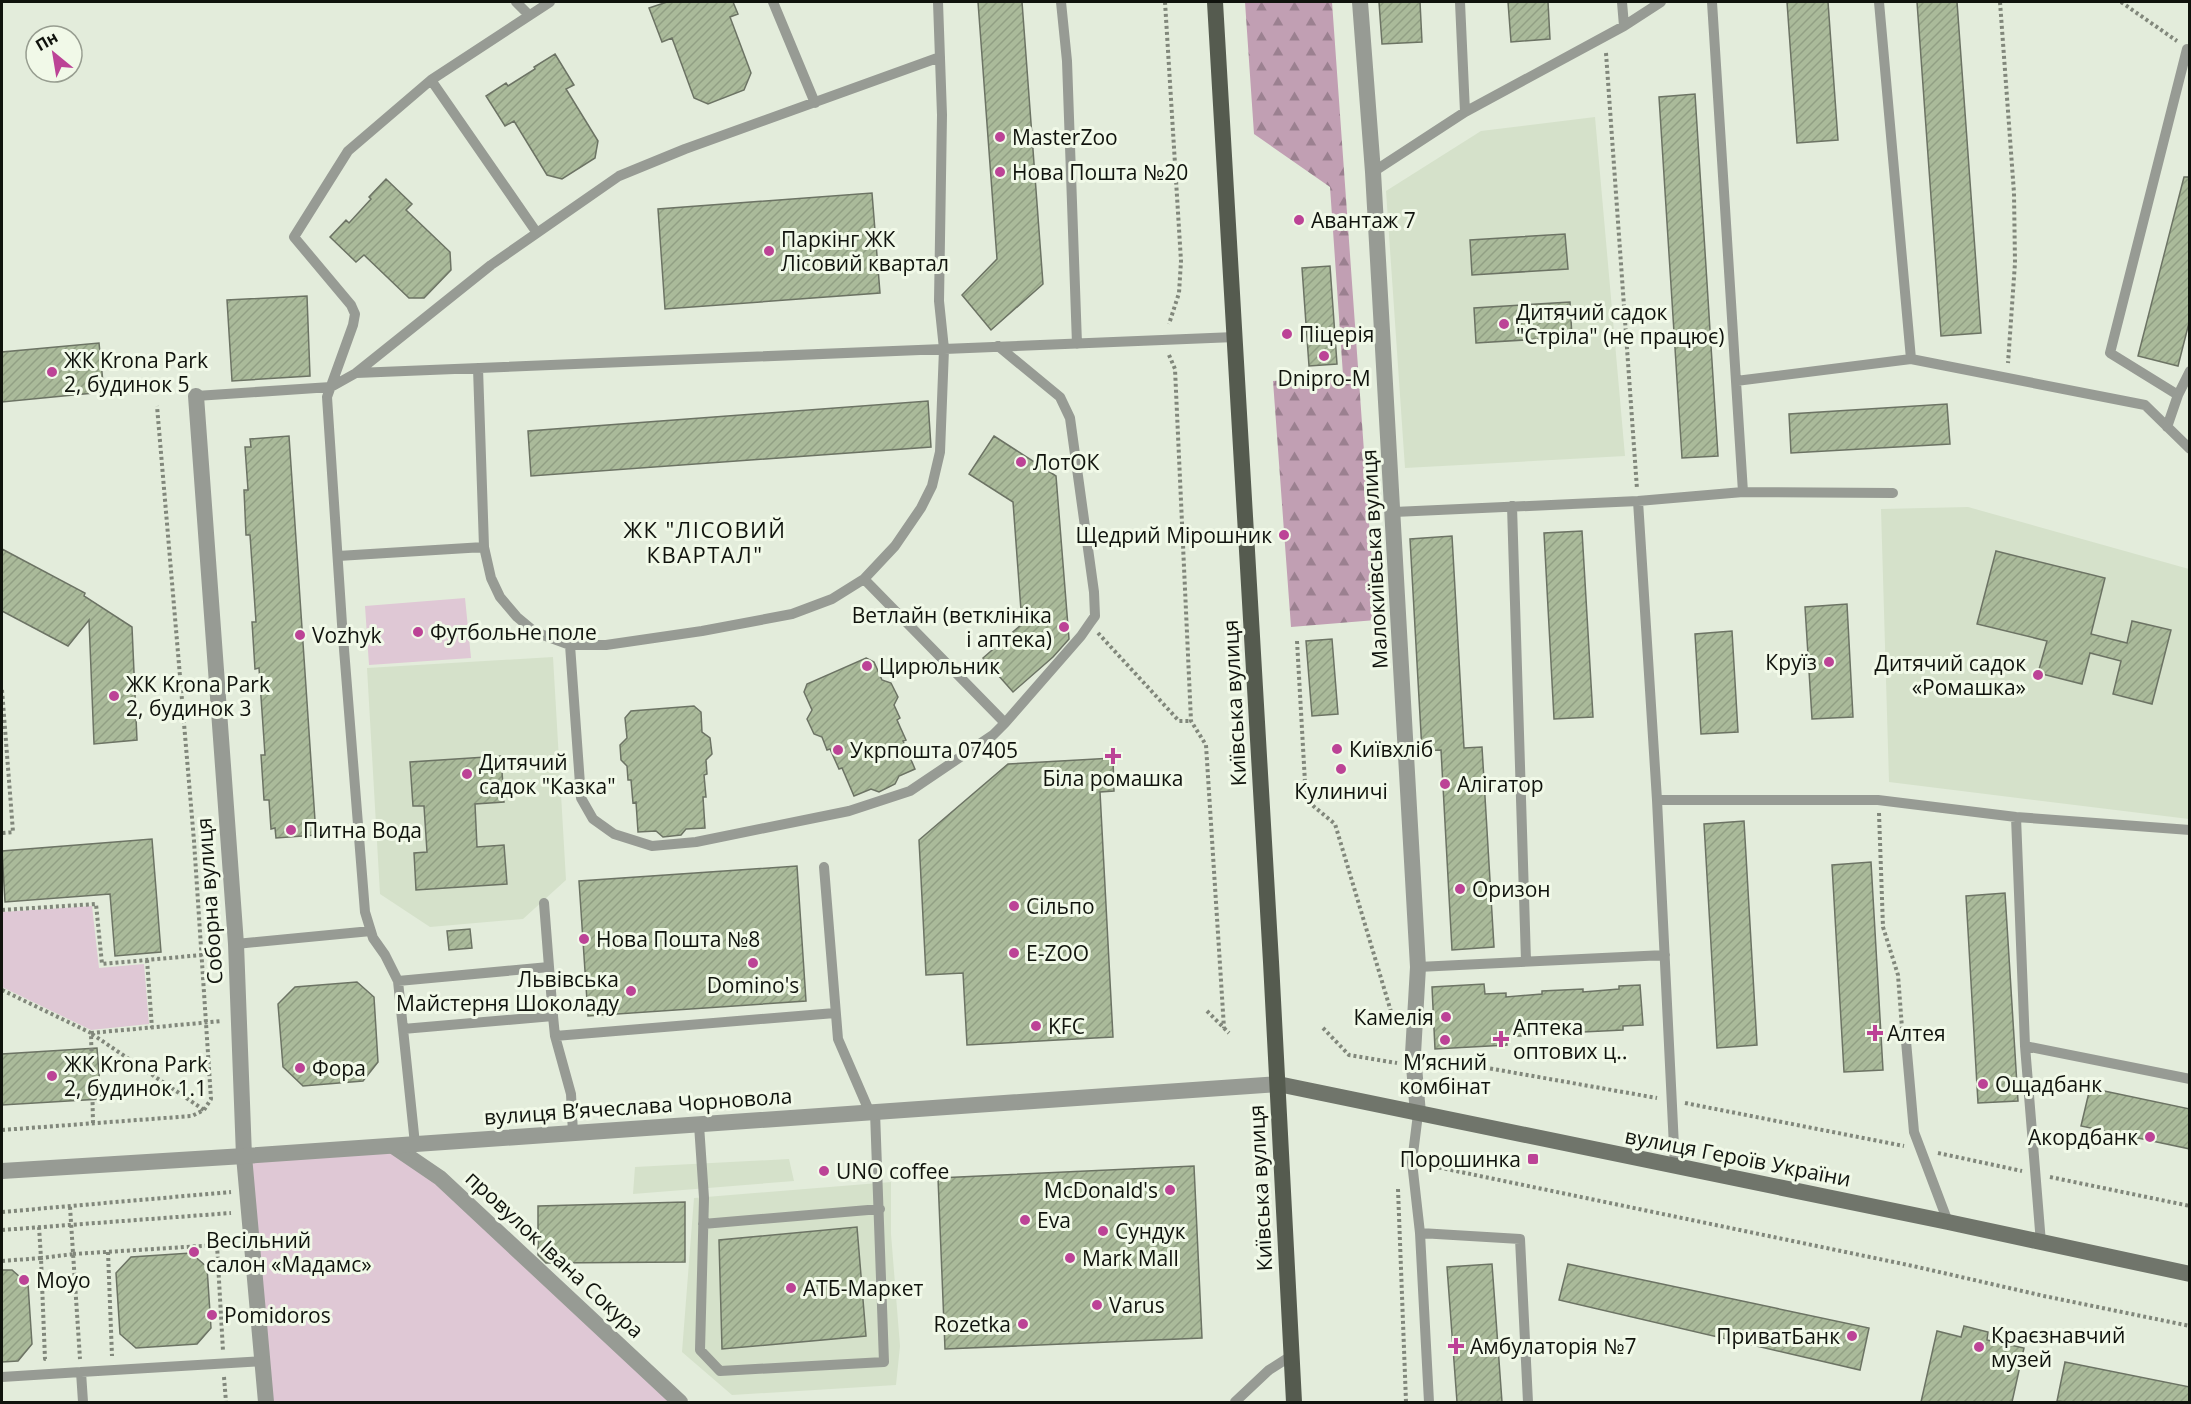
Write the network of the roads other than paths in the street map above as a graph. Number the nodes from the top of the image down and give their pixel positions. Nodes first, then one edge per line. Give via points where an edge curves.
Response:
1 (516, 2) edge
2 (550, 2) edge
3 (772, 2) edge
4 (938, 2) edge
5 (1061, 2) edge
6 (1215, 2) edge
7 (1360, 2) edge
8 (1460, 2) edge
9 (1622, 2) edge
10 (1661, 2) edge
11 (1713, 2) edge
12 (1879, 2) edge
13 (529, 15) junction
14 (1624, 26) junction
15 (2188, 49) edge
16 (940, 57) junction
17 (431, 80) junction
18 (815, 103) junction
19 (1465, 112) junction
20 (1373, 172) junction
21 (537, 233) junction
22 (1235, 337) junction
23 (1077, 344) junction
24 (998, 346) junction
25 (944, 349) junction
26 (1911, 359) junction
27 (478, 368) junction
28 (2190, 371) edge
29 (356, 373) junction
30 (1736, 381) junction
31 (331, 387) junction
32 (2178, 395) junction
33 (196, 396) joint
34 (2167, 428) junction
35 (2190, 448) edge
36 (1743, 492) junction
37 (1893, 493) dead end
38 (1638, 501) junction
39 (1512, 506) junction
40 (1394, 512) junction
41 (484, 547) junction
42 (338, 556) junction
43 (864, 579) junction
44 (570, 645) junction
45 (1005, 723) junction
46 (1657, 800) junction
47 (2016, 817) junction
48 (2190, 830) edge
49 (824, 867) dead end
50 (544, 903) dead end
51 (371, 931) junction
52 (236, 944) junction
53 (1665, 955) junction
54 (1526, 961) junction
55 (1418, 967) junction
56 (549, 968) junction
57 (398, 981) junction
58 (836, 1013) junction
59 (553, 1016) junction
60 (404, 1029) junction
61 (555, 1036) junction
62 (1906, 1041) road end
63 (2025, 1046) junction
64 (2190, 1079) edge
65 (1278, 1084) junction
66 (872, 1112) junction
67 (1418, 1114) junction
68 (699, 1125) junction
69 (573, 1133) junction
70 (415, 1144) junction
71 (393, 1146) junction
72 (244, 1156) junction
73 (1675, 1167) junction
74 (2, 1171) edge
75 (880, 1209) junction
76 (1948, 1222) junction
77 (703, 1224) junction
78 (1420, 1233) junction
79 (2041, 1244) junction
80 (2190, 1274) edge
81 (1291, 1356) junction
82 (263, 1361) junction
83 (81, 1372) junction
84 (2, 1377) edge
85 (83, 1402) edge
86 (266, 1402) edge
87 (680, 1402) edge
88 (1235, 1402) edge
89 (1294, 1402) edge
90 (1429, 1402) edge
91 (1528, 1402) edge

1 - 13 lane
2 - 13 lane
3 - 18 lane
4 - 16 lane
5 - 23 lane via 1067,61
6 - 22 main road, Київська вулиця
7 - 20 street, Малокиївська вулиця
8 - 19 lane
9 - 14 lane
10 - 14 lane
11 - 30 lane
12 - 26 lane
13 - 17 lane
14 - 19 lane
15 - 32 lane via 2110,353
16 - 18 lane
16 - 25 lane via 939,300
17 - 21 lane
17 - 31 lane via 348,151 294,237 351,305 354,314 354,326
18 - 21 lane via 619,176
19 - 20 lane
20 - 40 street, Малокиївська вулиця
21 - 29 lane
22 - 23 lane
22 - 65 main road, Київська вулиця
23 - 24 lane
24 - 25 lane
24 - 45 lane via 1060,397 1070,417 1095,616
25 - 27 lane
25 - 43 lane via 940,452 932,486 895,546
26 - 30 lane
26 - 34 lane via 2145,405
27 - 29 lane
27 - 41 lane
28 - 32 lane
29 - 31 lane
30 - 36 lane
31 - 33 lane
31 - 42 lane via 327,398
32 - 34 lane
33 - 52 street, Соборна вулиця
34 - 35 lane
36 - 37 lane
36 - 38 lane
38 - 39 lane
38 - 46 lane
39 - 40 lane
39 - 54 lane
40 - 55 street, Малокиївська вулиця
41 - 42 lane
41 - 44 lane via 490,578 517,617 536,632
42 - 51 lane via 364,900
43 - 44 lane via 832,599 792,614 606,645
43 - 45 lane
44 - 45 lane via 581,798 593,819 614,834 652,846 696,842 849,811 910,791
46 - 47 lane via 1878,800
46 - 53 lane
47 - 48 lane
47 - 63 lane
49 - 58 lane
50 - 56 lane
51 - 52 lane
51 - 57 lane
52 - 72 street, Соборна вулиця
53 - 54 lane
53 - 73 lane
54 - 55 lane
55 - 67 street, Малокиївська вулиця via 1413,1054
56 - 57 lane
56 - 59 lane
57 - 60 lane
58 - 61 lane
58 - 66 lane via 838,1039
59 - 60 lane
59 - 61 lane
60 - 70 lane
61 - 69 lane via 571,1094
62 - 76 lane via 1912,1118 1919,1149
63 - 64 lane
63 - 79 lane
65 - 66 street, вулиця Вʼячеслава Чорновола
65 - 67 main road, вулиця Героїв України
65 - 81 main road, Київська вулиця
66 - 68 street, вулиця Вʼячеслава Чорновола
66 - 75 lane
67 - 73 main road, вулиця Героїв України
67 - 78 lane via 1412,1162
68 - 69 street, вулиця Вʼячеслава Чорновола
68 - 77 lane
69 - 70 street, вулиця Вʼячеслава Чорновола
70 - 71 street, вулиця Вʼячеслава Чорновола
71 - 72 street, вулиця Вʼячеслава Чорновола
71 - 87 street, провулок Івана Сокура via 440,1178
72 - 74 street, вулиця Вʼячеслава Чорновола
72 - 82 street, Соборна вулиця
73 - 76 main road, вулиця Героїв України
75 - 77 lane
75 - 77 lane via 884,1362 720,1371 699,1350
76 - 79 main road, вулиця Героїв України
78 - 90 lane
78 - 91 lane via 1520,1239
79 - 80 main road, вулиця Героїв України
81 - 88 lane via 1269,1370
81 - 89 main road, Київська вулиця
82 - 83 lane
82 - 86 street, Соборна вулиця
83 - 84 lane
83 - 85 lane

